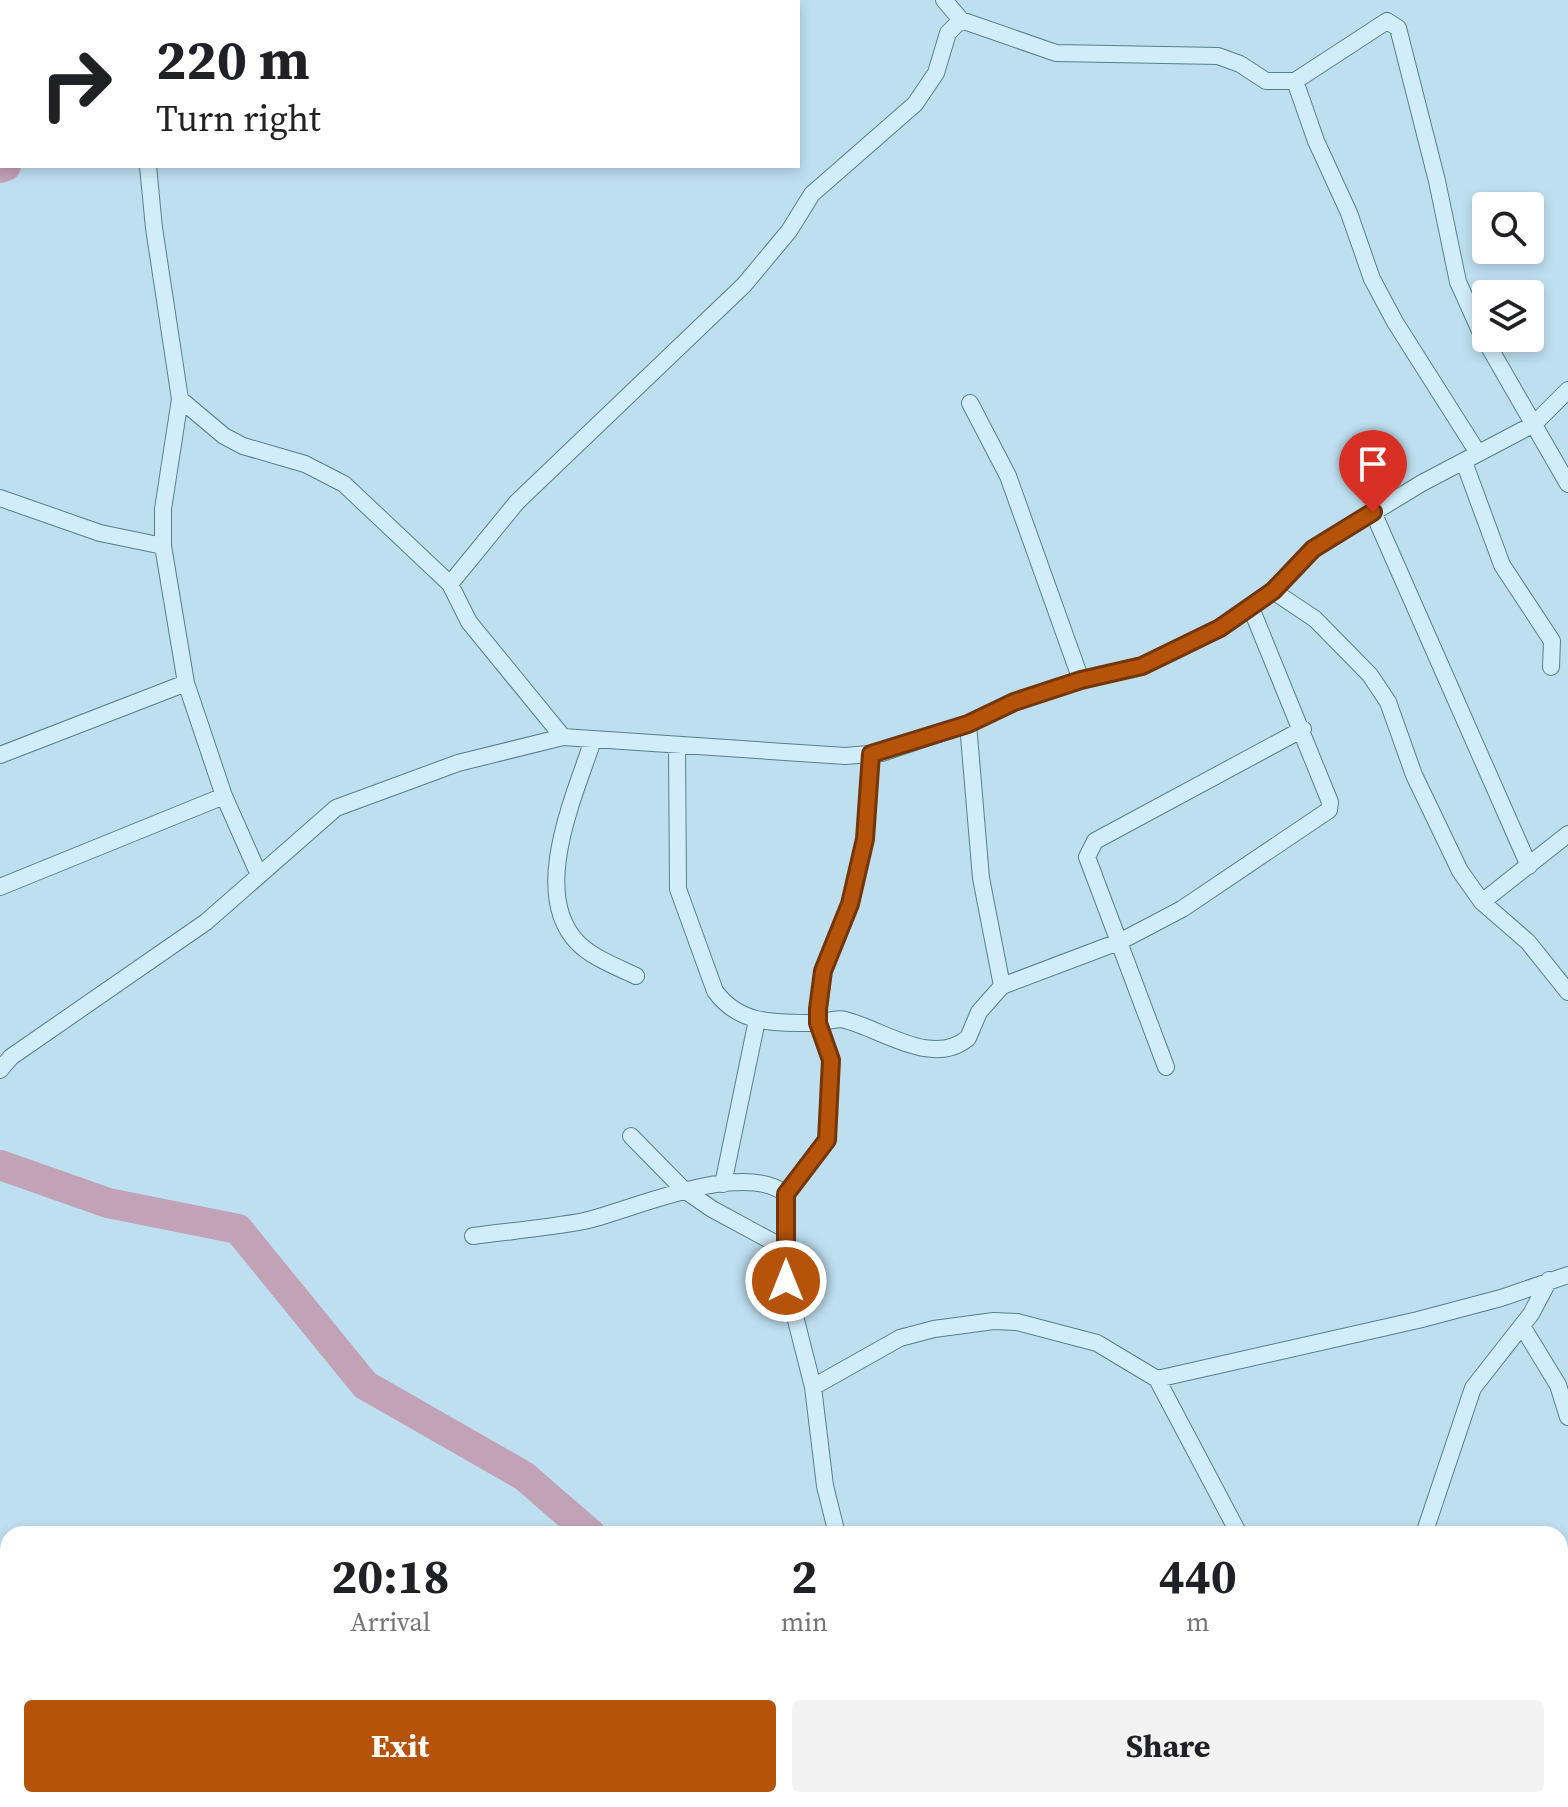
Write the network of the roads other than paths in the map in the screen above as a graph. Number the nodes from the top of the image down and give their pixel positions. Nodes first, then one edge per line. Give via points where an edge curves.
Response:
1 (944, 0) edge
2 (961, 20) junction
3 (1295, 81) junction
4 (148, 168) edge
5 (1568, 390) edge
6 (180, 399) junction
7 (970, 403) dead end
8 (1534, 424) junction
9 (1471, 458) junction
10 (1568, 484) edge
11 (0, 498) edge
12 (1373, 512) junction
13 (163, 546) junction
14 (450, 584) junction
15 (1273, 591) junction
16 (1251, 608) junction
17 (1551, 667) dead end
18 (1081, 680) junction
19 (186, 683) junction
20 (968, 724) junction
21 (1303, 729) junction
22 (563, 737) junction
23 (593, 740) junction
24 (677, 746) junction
25 (871, 754) junction
26 (0, 755) edge
27 (224, 796) junction
28 (1568, 834) edge
29 (1529, 866) junction
30 (259, 875) junction
31 (0, 887) edge
32 (1482, 902) junction
33 (1121, 941) junction
34 (636, 976) dead end
35 (1002, 986) junction
36 (1568, 992) edge
37 (757, 1020) junction
38 (818, 1023) junction
39 (1166, 1067) dead end
40 (0, 1070) edge
41 (631, 1136) dead end
42 (723, 1184) junction
43 (683, 1189) junction
44 (786, 1194) junction
45 (473, 1236) dead end
46 (786, 1249) junction
47 (1568, 1275) edge
48 (1549, 1280) junction
49 (1522, 1326) junction
50 (1157, 1379) junction
51 (813, 1387) junction
52 (1568, 1417) edge
53 (835, 1526) edge
54 (1235, 1526) edge
55 (1427, 1526) edge

1 - 2 street
2 - 3 street via 1056,53 1218,56 1266,81
2 - 14 street via 948,33 936,73 915,104 823,182 744,285 517,502
3 - 8 street via 1387,21 1398,28 1458,282
3 - 9 street via 1372,279
4 - 6 street
5 - 8 street
6 - 13 street via 163,509
6 - 14 street via 243,446 305,464 344,484
7 - 18 street via 1008,476
8 - 9 street
8 - 10 street
9 - 12 street
9 - 17 street via 1502,565 1552,641
11 - 13 street via 100,533
12 - 15 street via 1313,549
12 - 29 street
13 - 19 street
14 - 22 street via 469,622
15 - 16 street
15 - 32 street via 1315,619 1370,675 1388,702 1395,731 1460,871
16 - 18 street via 1142,666
16 - 21 street
18 - 20 street
19 - 26 street
19 - 27 street
20 - 25 street
20 - 35 street via 981,878
21 - 33 street via 1330,802 1325,816 1182,909
21 - 33 street via 1095,841 1087,857
22 - 23 street
22 - 30 street via 458,763 354,799 336,808
23 - 24 street
23 - 34 street via 554,885 561,914 577,942
24 - 25 street
24 - 37 street via 678,889 715,991 735,1013
25 - 38 street via 865,839 850,904 823,971
27 - 30 street
27 - 31 street
28 - 29 street
29 - 32 street
30 - 40 street via 206,922 11,1057
32 - 36 street via 1528,942
33 - 35 street
33 - 39 street
35 - 38 street via 979,1012 968,1038 951,1046 913,1046 842,1018
37 - 38 street
37 - 42 street
38 - 44 street via 831,1060 827,1140
41 - 43 street
42 - 43 street
42 - 44 street via 775,1186
43 - 45 street via 586,1220
43 - 46 street
44 - 46 street
46 - 51 street via 786,1281
47 - 48 street
48 - 49 street
48 - 50 street via 1418,1320
49 - 52 street via 1558,1385
49 - 55 street via 1473,1388
50 - 51 street via 1097,1343 994,1321 900,1338
50 - 54 street
51 - 53 street

